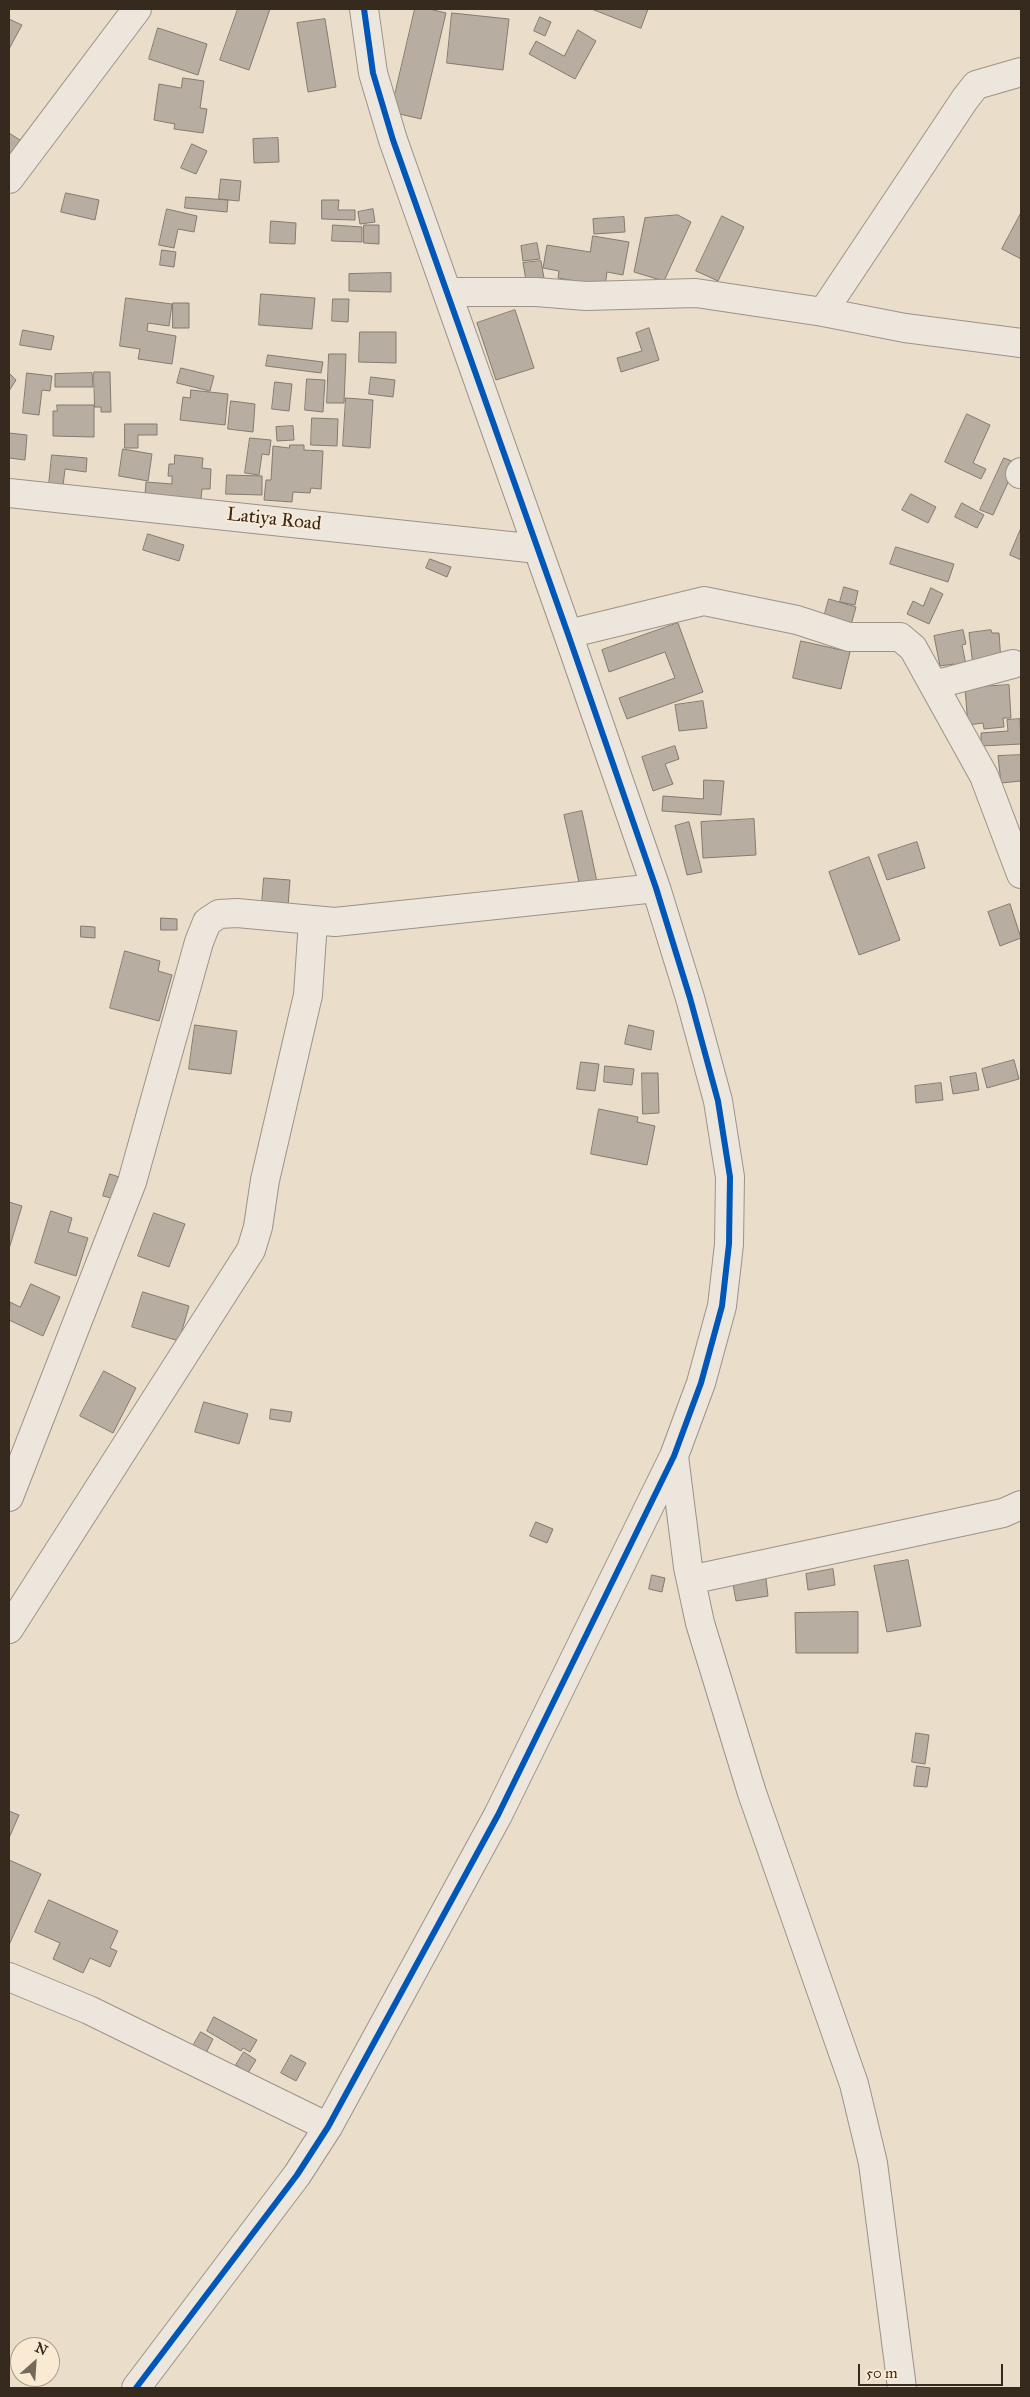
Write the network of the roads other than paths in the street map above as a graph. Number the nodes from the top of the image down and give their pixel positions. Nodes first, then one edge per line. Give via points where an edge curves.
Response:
1 (136, 9) edge
2 (364, 9) edge
3 (1021, 72) edge
4 (9, 179) edge
5 (447, 292) junction
6 (823, 312) junction
7 (1021, 343) edge
8 (9, 493) edge
9 (538, 549) junction
10 (568, 634) junction
11 (1012, 664) dead end
12 (934, 685) junction
13 (1021, 874) edge
14 (656, 888) junction
15 (313, 921) junction
16 (674, 1456) junction
17 (9, 1497) edge
18 (1021, 1505) edge
19 (698, 1578) dead end
20 (9, 1629) edge
21 (9, 1977) edge
22 (328, 2127) junction
23 (136, 2388) edge
24 (902, 2388) edge

1 - 4 street
2 - 5 street via 373,73 393,140
3 - 6 street via 976,85
5 - 6 street via 536,292 586,296 696,293
5 - 9 street
6 - 7 street via 905,328
8 - 9 street, Latiya Road
9 - 10 street
10 - 12 street via 704,601 797,620 849,637 900,637 913,648
10 - 14 street
11 - 12 street
12 - 13 street via 984,776
14 - 15 street via 336,922
14 - 16 street via 718,1101 730,1178 729,1244 722,1306 701,1383
15 - 17 street via 237,913 219,914 206,922 132,1182
15 - 20 street via 308,995 251,1250
16 - 22 street via 498,1815
16 - 24 street via 688,1567 700,1622 752,1793 854,2084 873,2163
18 - 19 street via 1003,1513
21 - 22 street via 89,2010
22 - 23 street via 297,2175

